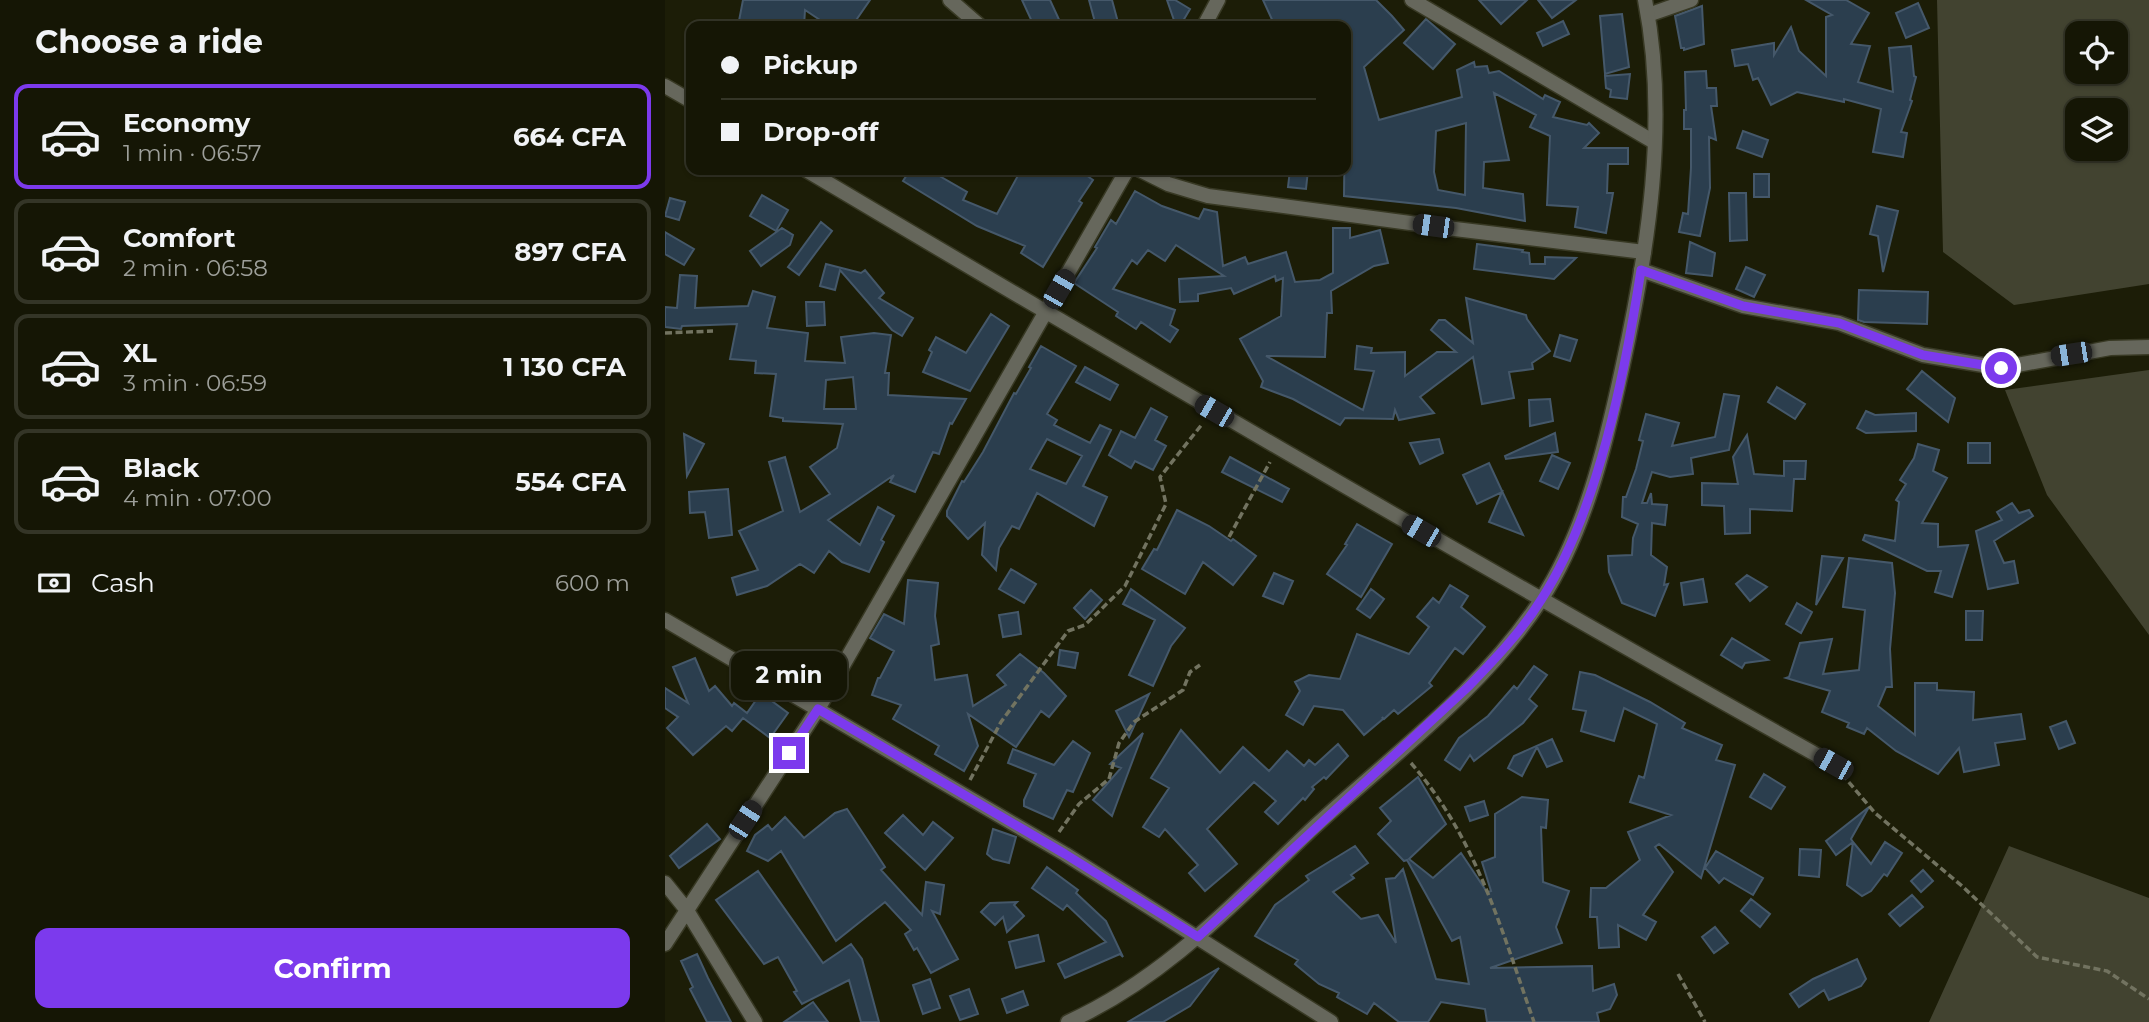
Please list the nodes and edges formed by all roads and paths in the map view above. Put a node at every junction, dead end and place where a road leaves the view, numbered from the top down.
1 (950, 0) edge
2 (1218, 0) edge
3 (1412, 0) edge
4 (1645, 0) edge
5 (1691, 0) edge
6 (1648, 15) junction
7 (974, 21) edge
8 (1207, 21) edge
9 (665, 86) edge
10 (686, 98) edge
11 (1654, 142) junction
12 (814, 175) edge
13 (1124, 175) edge
14 (1150, 175) edge
15 (1644, 251) junction
16 (1641, 270) junction
17 (1045, 312) junction
18 (713, 331) dead end
19 (665, 333) edge
20 (2149, 347) edge
21 (1214, 411) junction
22 (1277, 448) junction
23 (1229, 537) dead end
24 (1541, 601) junction
25 (665, 620) edge
26 (1200, 665) dead end
27 (818, 709) junction
28 (1400, 751) junction
29 (1833, 764) joint
30 (963, 794) junction
31 (1050, 845) junction
32 (665, 883) edge
33 (686, 909) junction
34 (1198, 937) junction
35 (665, 944) edge
36 (1678, 974) dead end
37 (2149, 999) edge
38 (755, 1022) edge
39 (1068, 1022) edge
40 (1331, 1022) edge
41 (1534, 1022) edge
42 (1705, 1022) edge

1 - 7 street
2 - 8 street
3 - 11 street
4 - 6 street
5 - 6 street
6 - 11 street
9 - 10 street
11 - 15 street
12 - 17 street
13 - 17 street
14 - 15 street
15 - 16 street
16 - 20 street
16 - 24 street
17 - 21 street
17 - 27 street
18 - 19 path
21 - 22 street
21 - 30 path
22 - 23 path
22 - 24 street
24 - 28 street
24 - 29 street
25 - 27 street
26 - 31 path
27 - 30 street
27 - 33 street
28 - 34 street
28 - 41 path
29 - 37 path
30 - 31 street
31 - 34 street
32 - 33 street
33 - 35 street
33 - 38 street
34 - 39 street
34 - 40 street
36 - 42 path

